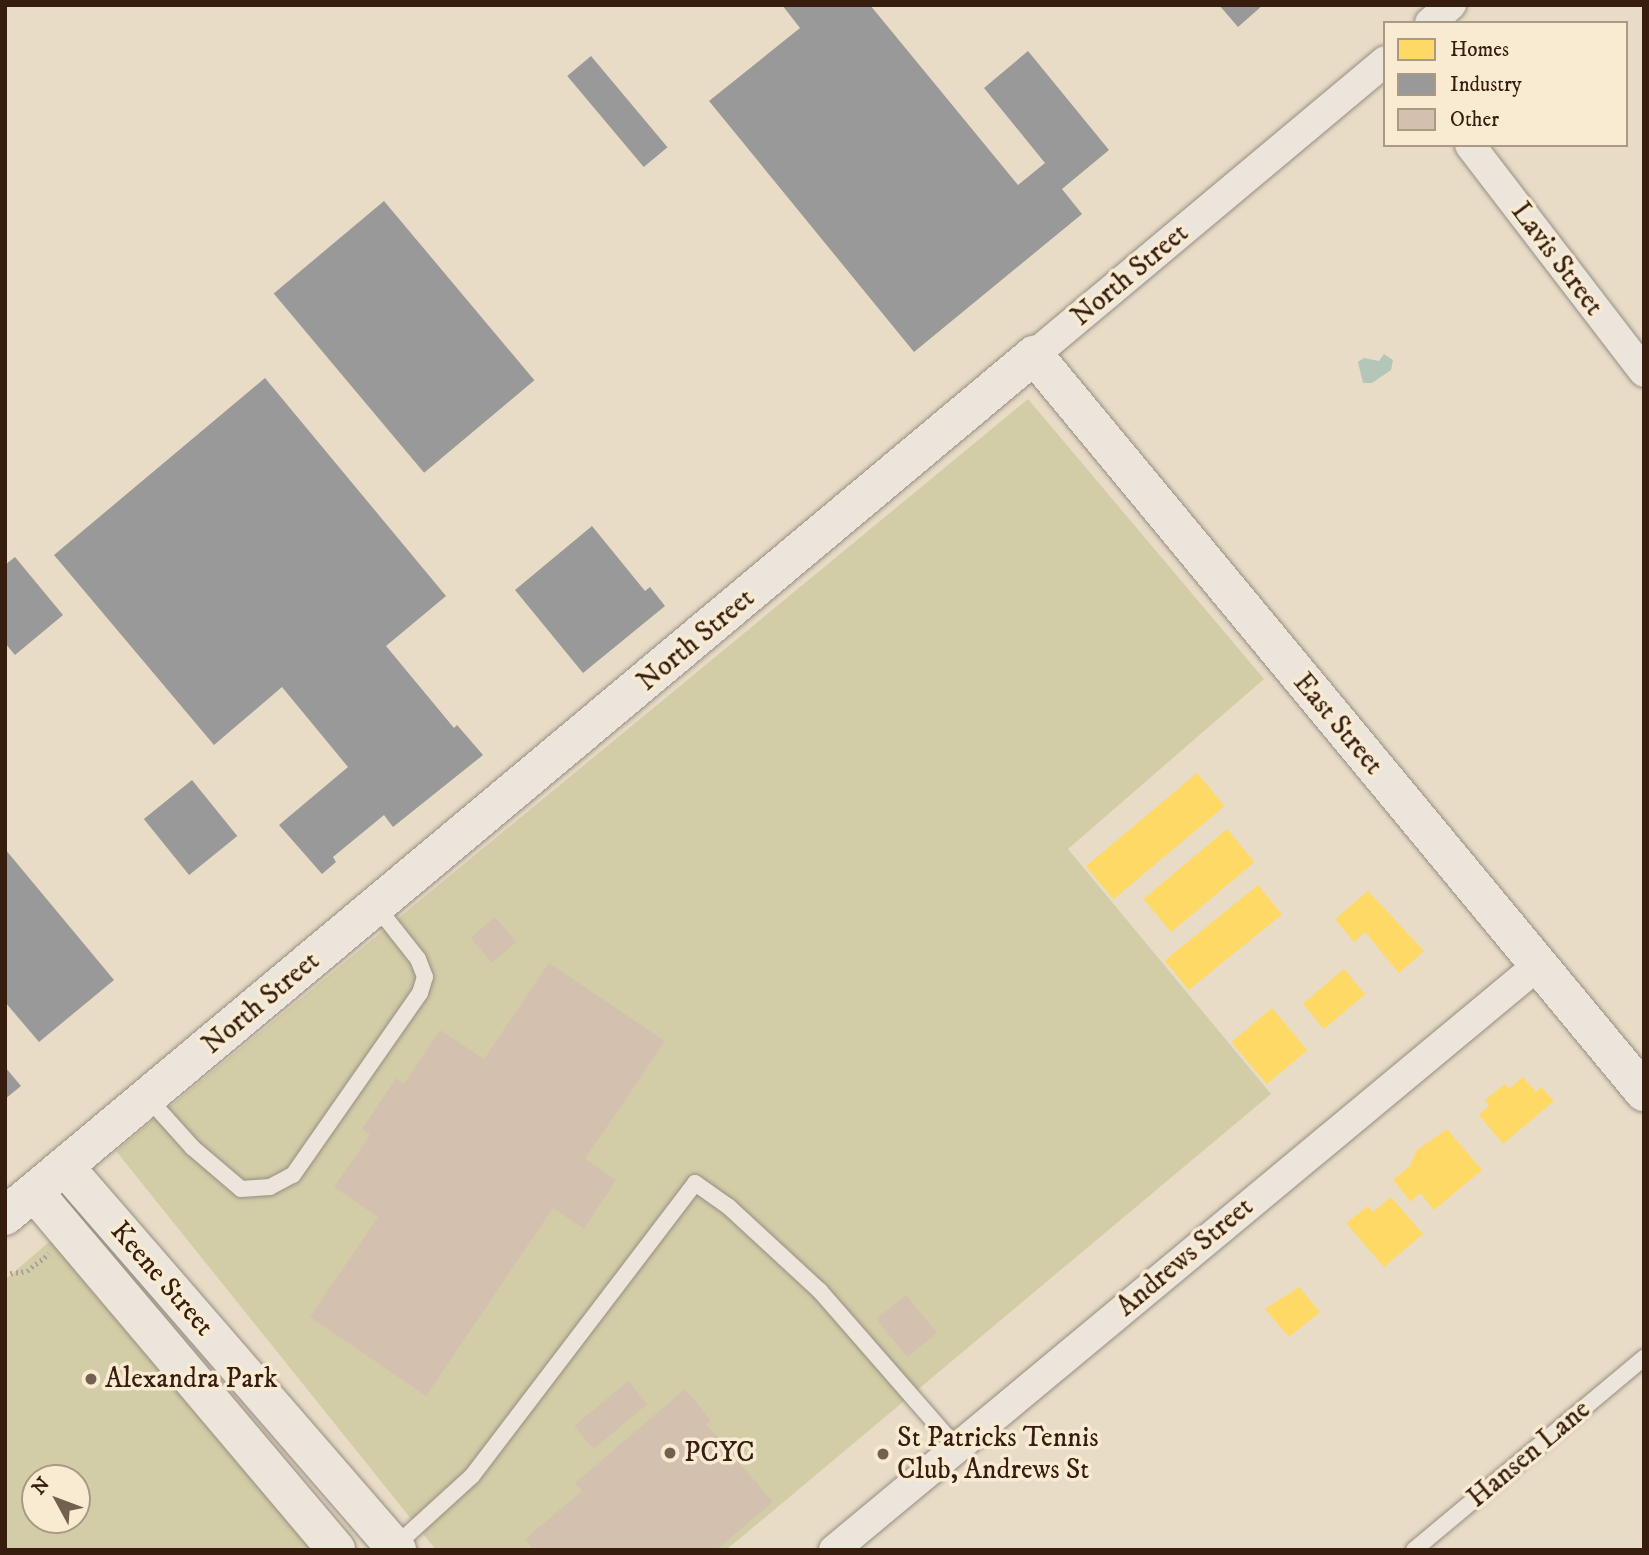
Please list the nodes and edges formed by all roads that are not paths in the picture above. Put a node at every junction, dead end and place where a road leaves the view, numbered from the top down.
1 (1451, 5) edge
2 (1432, 21) edge
3 (1383, 63) edge
4 (1472, 147) edge
5 (1034, 355) junction
6 (1644, 372) edge
7 (377, 907) junction
8 (1537, 966) junction
9 (1644, 1092) edge
10 (148, 1098) junction
11 (65, 1167) junction
12 (34, 1192) junction
13 (5, 1216) edge
14 (1644, 1358) edge
15 (956, 1447) junction
16 (396, 1548) edge
17 (336, 1550) edge
18 (834, 1550) edge
19 (1414, 1550) edge

1 - 2 street
3 - 5 street, North Street
4 - 6 street, Lavis Street
5 - 7 street, North Street
5 - 8 street, East Street
7 - 10 street, North Street
7 - 10 lane
8 - 9 street, East Street
8 - 15 street, Andrews Street
10 - 11 street, North Street
11 - 12 street, North Street
11 - 16 street, Keene Street
12 - 13 street, North Street
12 - 17 street, Keene Street
14 - 19 lane, Hansen Lane
15 - 16 lane
15 - 18 street, Andrews Street

